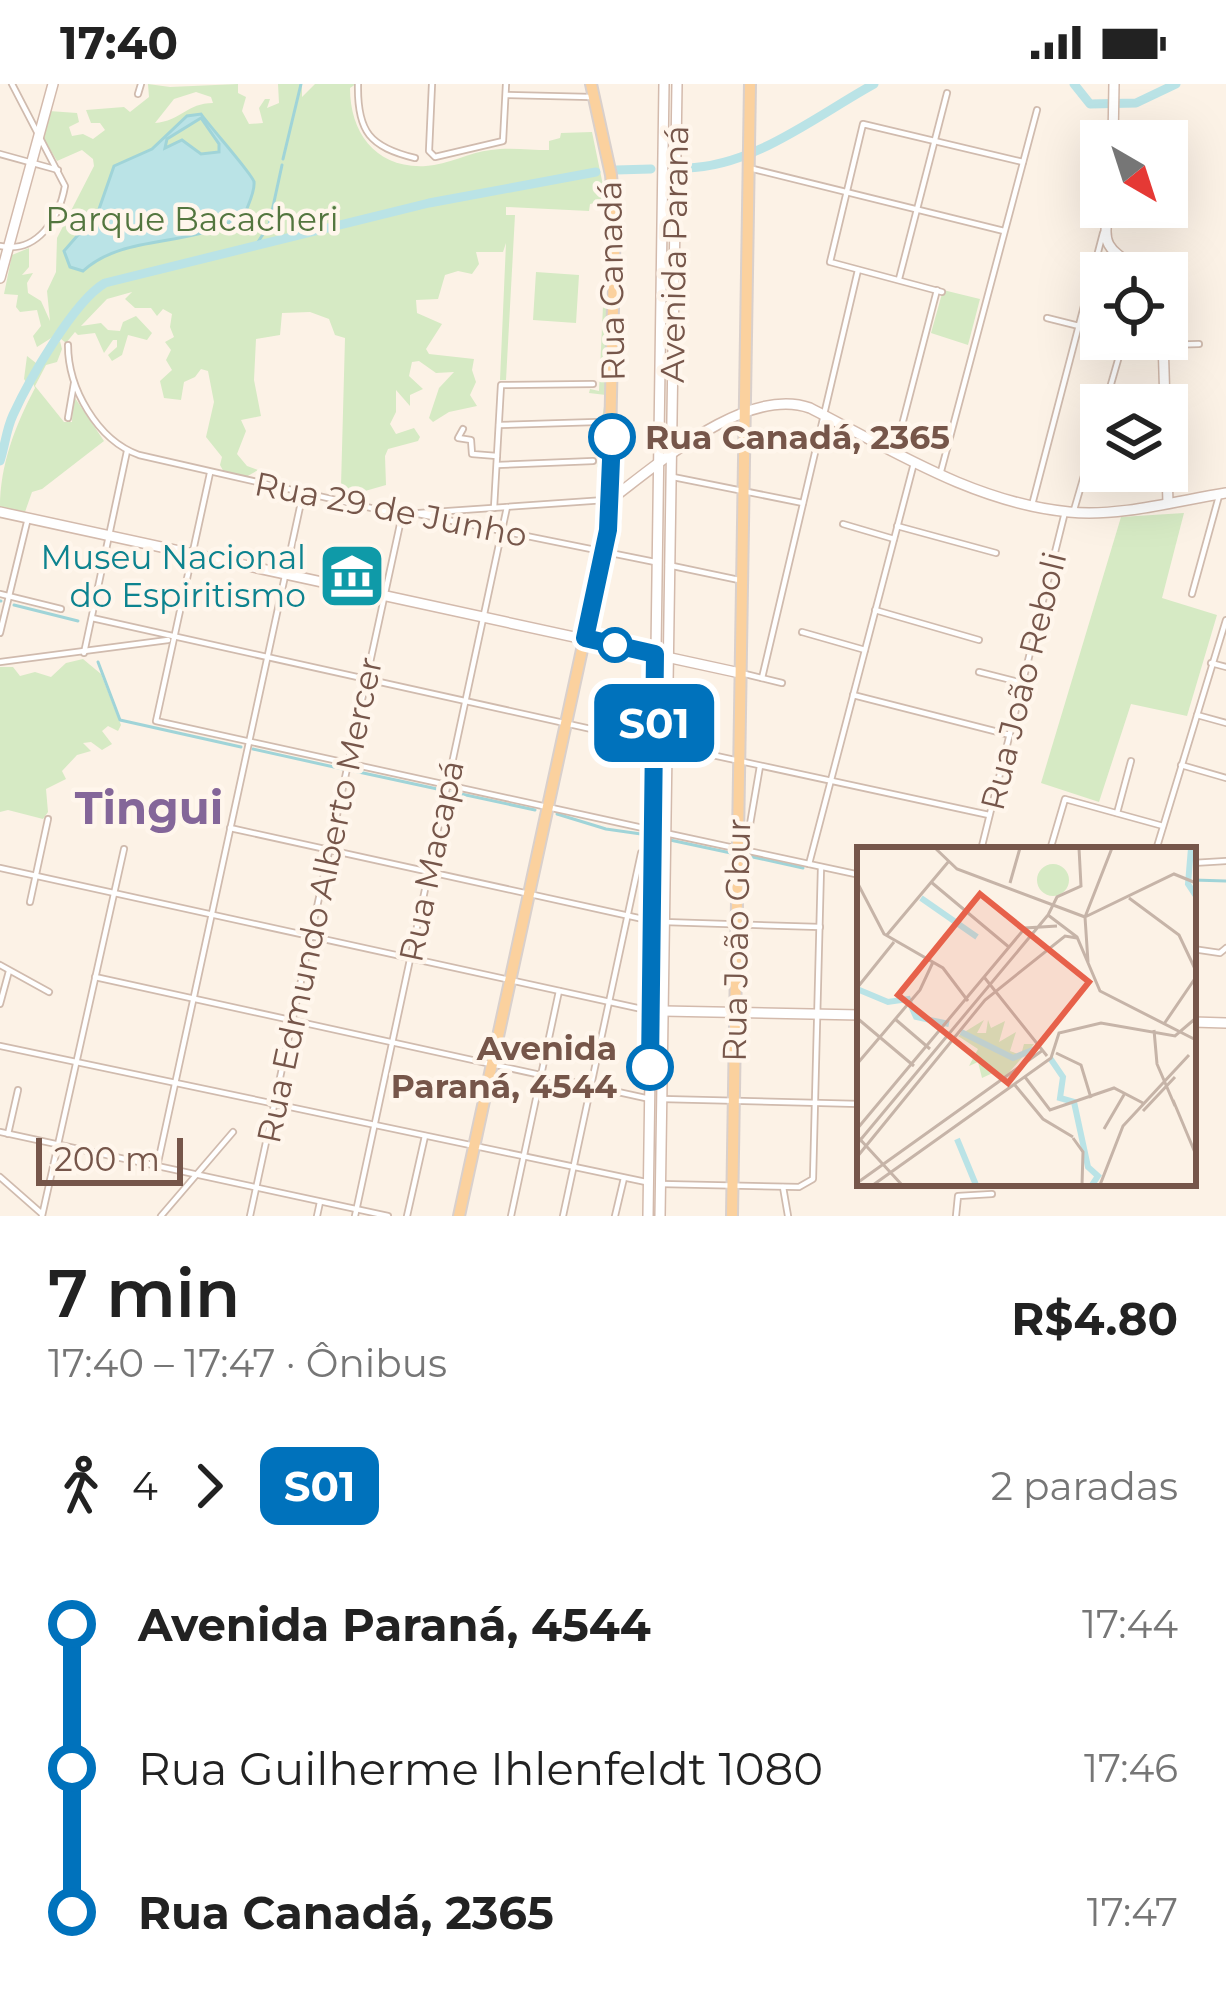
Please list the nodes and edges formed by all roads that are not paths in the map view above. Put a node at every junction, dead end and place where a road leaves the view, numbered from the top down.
1 (12, 84) edge
2 (52, 84) edge
3 (140, 84) edge
4 (358, 84) edge
5 (432, 84) edge
6 (506, 84) edge
7 (664, 84) edge
8 (677, 84) edge
9 (750, 84) edge
10 (1114, 84) edge
11 (591, 91) edge
12 (947, 93) dead end
13 (138, 94) dead end
14 (506, 95) junction
15 (1036, 110) dead end
16 (1113, 120) edge
17 (39, 133) junction
18 (935, 141) junction
19 (0, 154) edge
20 (415, 158) dead end
21 (1023, 162) junction
22 (32, 163) junction
23 (749, 164) junction
24 (59, 170) junction
25 (847, 192) junction
26 (917, 209) junction
27 (1104, 228) edge
28 (1004, 231) junction
29 (1103, 233) junction
30 (4, 247) edge
31 (1114, 252) edge
32 (858, 270) junction
33 (0, 278) edge
34 (899, 280) junction
35 (1047, 318) dead end
36 (1078, 326) junction
37 (1188, 343) edge
38 (1199, 344) dead end
39 (68, 345) dead end
40 (74, 383) junction
41 (593, 385) dead end
42 (745, 415) junction
43 (824, 415) junction
44 (68, 418) dead end
45 (596, 422) dead end
46 (499, 425) junction
47 (464, 429) dead end
48 (127, 451) junction
49 (895, 452) junction
50 (497, 455) junction
51 (593, 460) dead end
52 (664, 461) junction
53 (914, 462) junction
54 (496, 465) junction
55 (210, 473) junction
56 (670, 476) junction
57 (940, 476) junction
58 (1080, 479) edge
59 (743, 491) junction
60 (1168, 492) edge
61 (303, 493) junction
62 (1223, 494) edge
63 (1168, 502) junction
64 (803, 503) junction
65 (1032, 505) junction
66 (610, 506) junction
67 (507, 507) junction
68 (494, 508) junction
69 (0, 512) edge
70 (1069, 512) junction
71 (413, 513) junction
72 (402, 514) junction
73 (28, 518) junction
74 (843, 524) dead end
75 (897, 526) junction
76 (502, 531) junction
77 (109, 536) junction
78 (894, 539) junction
79 (609, 549) junction
80 (192, 554) junction
81 (996, 554) dead end
82 (662, 564) junction
83 (286, 574) junction
84 (742, 581) junction
85 (0, 594) edge
86 (1192, 594) dead end
87 (385, 595) junction
88 (9, 596) junction
89 (61, 609) dead end
90 (875, 610) junction
91 (484, 616) junction
92 (92, 618) junction
93 (1226, 620) edge
94 (802, 632) dead end
95 (0, 633) edge
96 (585, 638) junction
97 (174, 639) junction
98 (979, 640) dead end
99 (865, 650) junction
100 (85, 653) junction
101 (661, 656) junction
102 (267, 659) junction
103 (0, 662) edge
104 (1211, 663) junction
105 (1226, 668) edge
106 (979, 672) dead end
107 (740, 673) junction
108 (762, 678) junction
109 (366, 680) junction
110 (782, 683) dead end
111 (1023, 683) junction
112 (853, 695) junction
113 (465, 702) junction
114 (1196, 714) junction
115 (1226, 723) edge
116 (566, 724) junction
117 (1010, 735) junction
118 (249, 742) junction
119 (660, 744) junction
120 (739, 761) junction
121 (1131, 761) dead end
122 (348, 764) junction
123 (1181, 765) junction
124 (760, 766) junction
125 (1226, 778) edge
126 (831, 781) junction
127 (447, 785) junction
128 (548, 807) junction
129 (1117, 813) junction
130 (990, 815) junction
131 (48, 819) dead end
132 (1163, 826) junction
133 (230, 828) junction
134 (659, 831) junction
135 (748, 836) dead end
136 (982, 847) edge
137 (1051, 847) edge
138 (1157, 847) edge
139 (738, 848) junction
140 (124, 849) dead end
141 (329, 850) junction
142 (641, 853) dead end
143 (1226, 861) edge
144 (1196, 863) edge
145 (809, 864) junction
146 (821, 867) junction
147 (0, 868) edge
148 (10, 871) junction
149 (429, 872) junction
150 (857, 874) edge
151 (36, 876) junction
152 (0, 881) edge
153 (114, 893) junction
154 (529, 894) junction
155 (30, 902) dead end
156 (212, 915) junction
157 (628, 916) junction
158 (658, 921) junction
159 (736, 924) junction
160 (820, 927) junction
161 (311, 936) junction
162 (410, 958) junction
163 (0, 965) edge
164 (10, 971) junction
165 (95, 977) junction
166 (511, 980) junction
167 (559, 991) junction
168 (49, 992) dead end
169 (194, 998) junction
170 (610, 1002) junction
171 (0, 1004) edge
172 (657, 1011) junction
173 (735, 1012) junction
174 (818, 1014) junction
175 (857, 1015) edge
176 (292, 1020) junction
177 (1196, 1022) edge
178 (1226, 1023) edge
179 (392, 1042) junction
180 (0, 1046) edge
181 (76, 1062) junction
182 (492, 1064) junction
183 (541, 1075) junction
184 (175, 1083) junction
185 (592, 1086) junction
186 (18, 1090) dead end
187 (656, 1099) junction
188 (734, 1101) junction
189 (816, 1103) junction
190 (274, 1104) junction
191 (857, 1104) edge
192 (374, 1125) junction
193 (233, 1132) dead end
194 (4, 1133) edge
195 (425, 1136) junction
196 (58, 1145) junction
197 (475, 1146) junction
198 (524, 1156) junction
199 (157, 1167) junction
200 (574, 1167) junction
201 (196, 1175) junction
202 (0, 1178) edge
203 (624, 1178) junction
204 (655, 1183) junction
205 (732, 1186) junction
206 (783, 1187) junction
207 (256, 1188) junction
208 (992, 1194) dead end
209 (320, 1202) junction
210 (356, 1213) edge
211 (43, 1215) edge
212 (160, 1216) edge
213 (250, 1216) edge
214 (317, 1216) edge
215 (388, 1216) edge
216 (407, 1216) edge
217 (459, 1216) edge
218 (511, 1216) edge
219 (563, 1216) edge
220 (614, 1216) edge
221 (648, 1216) edge
222 (660, 1216) edge
223 (732, 1216) edge
224 (788, 1216) edge
225 (956, 1216) edge

1 - 17 street
2 - 17 street
3 - 13 street
4 - 20 street
5 - 14 street
6 - 14 street
7 - 52 street, Avenida Paraná
8 - 52 street, Avenida Paraná
9 - 23 main road, Rua João Gbur
10 - 16 street
11 - 14 street
11 - 66 main road, Rua Canadá
12 - 18 street
15 - 21 street
17 - 22 street
17 - 24 street
18 - 21 street
18 - 25 street
18 - 26 street
19 - 22 street
21 - 28 street
22 - 24 street
22 - 30 street
23 - 25 street
23 - 42 main road, Rua João Gbur
24 - 30 street
25 - 26 street
25 - 32 street
26 - 28 street
26 - 34 street
27 - 29 street
28 - 57 street
29 - 31 street
29 - 36 street
30 - 33 street
32 - 34 street
32 - 43 street
34 - 49 street
35 - 36 street
36 - 65 street
37 - 38 street
39 - 40 street
40 - 44 street
40 - 48 street
41 - 46 street
42 - 43 street
42 - 52 street
42 - 59 main road, Rua João Gbur
43 - 49 street
43 - 64 street
45 - 46 street
46 - 50 street
47 - 50 street
48 - 55 street, Rua 29 de Junho
48 - 77 street
49 - 53 street
50 - 54 street
51 - 54 street
52 - 56 street, Avenida Paraná
52 - 66 street
52 - 82 street, Avenida Paraná
53 - 57 street
53 - 75 street
54 - 68 street
55 - 61 street, Rua 29 de Junho
55 - 80 street
56 - 59 street
56 - 82 street, Avenida Paraná
57 - 65 street
58 - 70 street, Rua João Reboli
59 - 64 street
59 - 84 main road, Rua João Gbur
60 - 63 street
61 - 72 street, Rua 29 de Junho
61 - 83 street
62 - 63 street
62 - 86 street
63 - 70 street
64 - 108 street
65 - 70 street
66 - 67 street
66 - 79 main road, Rua Canadá
67 - 68 street
67 - 76 street, Rua Macapá
68 - 71 street
69 - 73 street
70 - 111 street, Rua João Reboli
71 - 72 street, Rua 29 de Junho
71 - 76 street, Rua 29 de Junho
72 - 87 street, Rua Edmundo Alberto Mercer
73 - 77 street
73 - 88 street
74 - 78 street
75 - 78 street
75 - 81 street
76 - 79 street, Rua 29 de Junho
76 - 91 street, Rua Macapá
77 - 80 street
77 - 92 street
78 - 90 street
79 - 82 street, Rua 29 de Junho
79 - 96 main road, Rua Canadá
80 - 83 street
80 - 97 street
82 - 84 street, Rua 29 de Junho
82 - 101 street, Avenida Paraná
83 - 87 street
83 - 102 street
84 - 107 main road, Rua João Gbur
85 - 88 street
87 - 91 street
87 - 109 street, Rua Edmundo Alberto Mercer
88 - 89 street
88 - 95 street
90 - 98 street
90 - 99 street
91 - 96 street
91 - 113 street, Rua Macapá
92 - 97 street
92 - 100 street
93 - 104 street
94 - 99 street
96 - 101 street
96 - 116 main road, Rua Canadá
97 - 100 street
97 - 102 street
97 - 118 street
99 - 112 street
100 - 103 street
101 - 107 street
101 - 119 street, Avenida Paraná
102 - 109 street
102 - 118 street
104 - 105 street
104 - 114 street
106 - 111 street
107 - 108 street
107 - 120 main road, Rua João Gbur
108 - 110 street
109 - 113 street
109 - 122 street, Rua Edmundo Alberto Mercer
111 - 117 street, Rua João Reboli
112 - 117 street
112 - 126 street
113 - 116 street
113 - 127 street, Rua Macapá
114 - 115 street
114 - 123 street
116 - 119 street
116 - 128 main road, Rua Canadá
117 - 130 street, Rua João Reboli
118 - 122 street
118 - 133 street
119 - 120 street
119 - 134 street, Avenida Paraná
120 - 124 street
120 - 139 main road, Rua João Gbur
121 - 129 street
122 - 127 street
122 - 141 street, Rua Edmundo Alberto Mercer
123 - 125 street
123 - 132 street
124 - 126 street
124 - 135 street
126 - 130 street
126 - 145 street
127 - 128 street
127 - 149 street, Rua Macapá
128 - 134 street
128 - 154 main road, Rua Canadá
129 - 132 street
129 - 137 street
130 - 136 street, Rua João Reboli
131 - 151 street
132 - 138 street
133 - 141 street
133 - 156 street
134 - 139 street
134 - 158 street, Avenida Paraná
139 - 145 street
139 - 159 main road, Rua João Gbur
140 - 153 street
141 - 149 street
141 - 161 street, Rua Edmundo Alberto Mercer
142 - 157 street
143 - 144 street
145 - 146 street
146 - 150 street
146 - 160 street
147 - 148 street
148 - 151 street
148 - 152 street
149 - 154 street
149 - 162 street, Rua Macapá
151 - 153 street
151 - 155 street
153 - 156 street
153 - 165 street
154 - 157 street
154 - 166 main road, Rua Canadá
156 - 161 street
156 - 169 street
157 - 158 street
157 - 170 street
158 - 159 street
158 - 172 street, Avenida Paraná
159 - 160 street
159 - 173 main road, Rua João Gbur
160 - 174 street
161 - 162 street
161 - 176 street, Rua Edmundo Alberto Mercer
162 - 166 street
162 - 179 street, Rua Macapá
163 - 164 street
164 - 168 street
164 - 171 street
165 - 169 street
165 - 181 street
166 - 167 street
166 - 182 main road, Rua Canadá
167 - 170 street
167 - 183 street
169 - 176 street
169 - 184 street
170 - 172 street
170 - 185 street
172 - 173 street
172 - 187 street, Avenida Paraná
173 - 174 street
173 - 188 main road, Rua João Gbur
174 - 175 street
174 - 189 street
176 - 179 street
176 - 190 street, Rua Edmundo Alberto Mercer
177 - 178 street
179 - 182 street
179 - 192 street, Rua Macapá
180 - 181 street
181 - 184 street
181 - 196 street
182 - 183 street
182 - 197 main road, Rua Canadá
183 - 185 street
183 - 198 street
184 - 190 street
184 - 199 street
185 - 187 street
185 - 200 street
186 - 194 street
187 - 188 street
187 - 204 street, Avenida Paraná
188 - 189 street
188 - 205 main road, Rua João Gbur
189 - 191 street
189 - 206 street
190 - 192 street
190 - 207 street, Rua Edmundo Alberto Mercer
192 - 195 street
192 - 210 street, Rua Macapá
193 - 201 street
194 - 196 street
195 - 197 street
195 - 216 street
196 - 199 street
196 - 211 street
197 - 198 street
197 - 217 main road, Rua Canadá
198 - 200 street
198 - 218 street
199 - 201 street
200 - 203 street
200 - 219 street
201 - 207 street
201 - 212 street
202 - 211 street
203 - 204 street
203 - 220 street
204 - 205 street
204 - 221 street, Avenida Paraná
204 - 222 street, Avenida Paraná
205 - 206 street
205 - 223 main road, Rua João Gbur
206 - 224 street
207 - 209 street
207 - 213 street, Rua Edmundo Alberto Mercer
208 - 225 street
209 - 210 street
209 - 214 street
210 - 215 street

